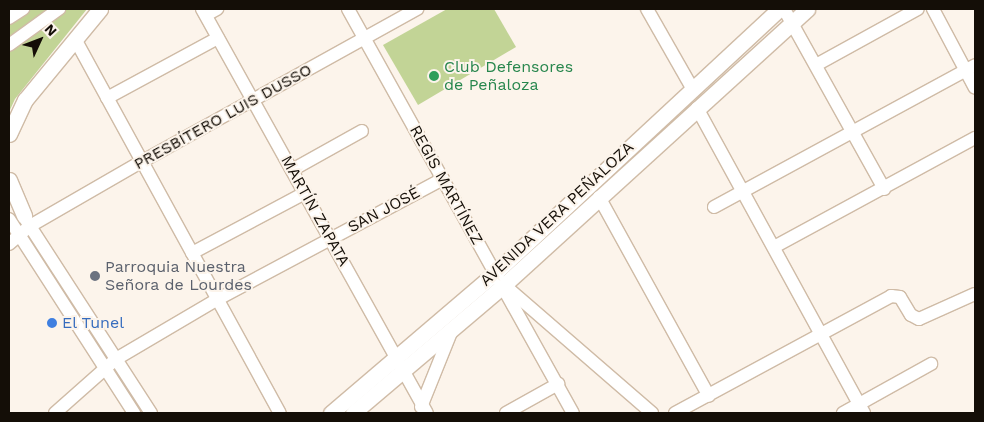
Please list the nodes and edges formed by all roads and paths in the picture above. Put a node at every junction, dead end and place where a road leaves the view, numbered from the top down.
1 (23, 9) edge
2 (60, 9) edge
3 (100, 9) edge
4 (348, 9) edge
5 (417, 9) edge
6 (647, 9) edge
7 (779, 9) edge
8 (807, 9) edge
9 (918, 9) edge
10 (933, 9) edge
11 (208, 11) edge
12 (788, 15) edge
13 (9, 18) edge
14 (218, 38) junction
15 (75, 39) junction
16 (364, 39) junction
17 (9, 45) edge
18 (816, 64) junction
19 (971, 68) edge
20 (692, 88) junction
21 (975, 88) edge
22 (107, 98) junction
23 (253, 100) junction
24 (697, 108) junction
25 (362, 131) dead end
26 (855, 133) junction
27 (9, 134) edge
28 (975, 138) edge
29 (141, 162) junction
30 (292, 170) junction
31 (443, 179) junction
32 (9, 180) edge
33 (884, 189) junction
34 (9, 192) edge
35 (744, 192) junction
36 (305, 193) junction
37 (599, 197) junction
38 (714, 207) dead end
39 (21, 220) edge
40 (19, 235) junction
41 (331, 239) junction
42 (9, 244) edge
43 (774, 247) junction
44 (192, 253) junction
45 (500, 279) junction
46 (975, 294) edge
47 (218, 300) junction
48 (452, 330) junction
49 (821, 332) junction
50 (116, 359) junction
51 (400, 364) junction
52 (931, 364) dead end
53 (105, 368) junction
54 (558, 384) junction
55 (709, 396) junction
56 (862, 409) edge
57 (423, 410) edge
58 (55, 413) edge
59 (134, 413) edge
60 (151, 413) edge
61 (280, 413) edge
62 (331, 413) edge
63 (353, 413) edge
64 (506, 413) edge
65 (573, 413) edge
66 (652, 413) edge
67 (675, 413) edge
68 (843, 413) edge

1 - 13 street
2 - 17 street
3 - 15 main road
4 - 16 street, REGIS MARTÍNEZ
5 - 16 street, PRESBÍTERO LUIS DUSSO
6 - 20 street
7 - 20 main road, AVENIDA VERA PEÑALOZA
8 - 12 main road, AVENIDA VERA PEÑALOZA
9 - 18 street
10 - 19 street
11 - 14 street, MARTÍN ZAPATA
12 - 18 street
12 - 24 main road, AVENIDA VERA PEÑALOZA
14 - 22 street
14 - 23 street, MARTÍN ZAPATA
15 - 22 street
15 - 27 main road
16 - 23 street, PRESBÍTERO LUIS DUSSO
16 - 31 street, REGIS MARTÍNEZ
18 - 26 street
19 - 21 street
19 - 26 street
20 - 45 main road, AVENIDA VERA PEÑALOZA
22 - 29 street
23 - 29 street, PRESBÍTERO LUIS DUSSO
23 - 30 street, MARTÍN ZAPATA
24 - 35 street
24 - 37 main road, AVENIDA VERA PEÑALOZA
25 - 30 street
26 - 33 street
26 - 35 street
28 - 33 street
29 - 39 street, PRESBÍTERO LUIS DUSSO
29 - 44 street
30 - 36 street, MARTÍN ZAPATA
31 - 41 street, SAN JOSÉ
31 - 45 street, REGIS MARTÍNEZ
32 - 39 main road
33 - 43 street
34 - 39 street
35 - 38 street
35 - 43 street
36 - 41 street, MARTÍN ZAPATA
36 - 44 street
37 - 45 main road, AVENIDA VERA PEÑALOZA
37 - 55 street
39 - 40 street
39 - 40 street, PRESBÍTERO LUIS DUSSO
39 - 50 street
40 - 42 street, PRESBÍTERO LUIS DUSSO
40 - 53 street
41 - 47 street, SAN JOSÉ
41 - 51 street, MARTÍN ZAPATA
43 - 49 street
44 - 47 street
45 - 48 main road, AVENIDA VERA PEÑALOZA
45 - 51 main road, AVENIDA VERA PEÑALOZA
45 - 54 street, REGIS MARTÍNEZ
45 - 66 street
46 - 49 street
47 - 50 street, SAN JOSÉ
47 - 61 street
48 - 51 main road, AVENIDA VERA PEÑALOZA
48 - 57 street
49 - 55 street
49 - 56 street
50 - 53 street, SAN JOSÉ
50 - 60 street
51 - 57 street, MARTÍN ZAPATA
51 - 62 main road, AVENIDA VERA PEÑALOZA
51 - 63 main road
52 - 56 street
53 - 58 street, SAN JOSÉ
53 - 59 street
54 - 64 street
54 - 65 street, REGIS MARTÍNEZ
55 - 67 street
56 - 68 street

